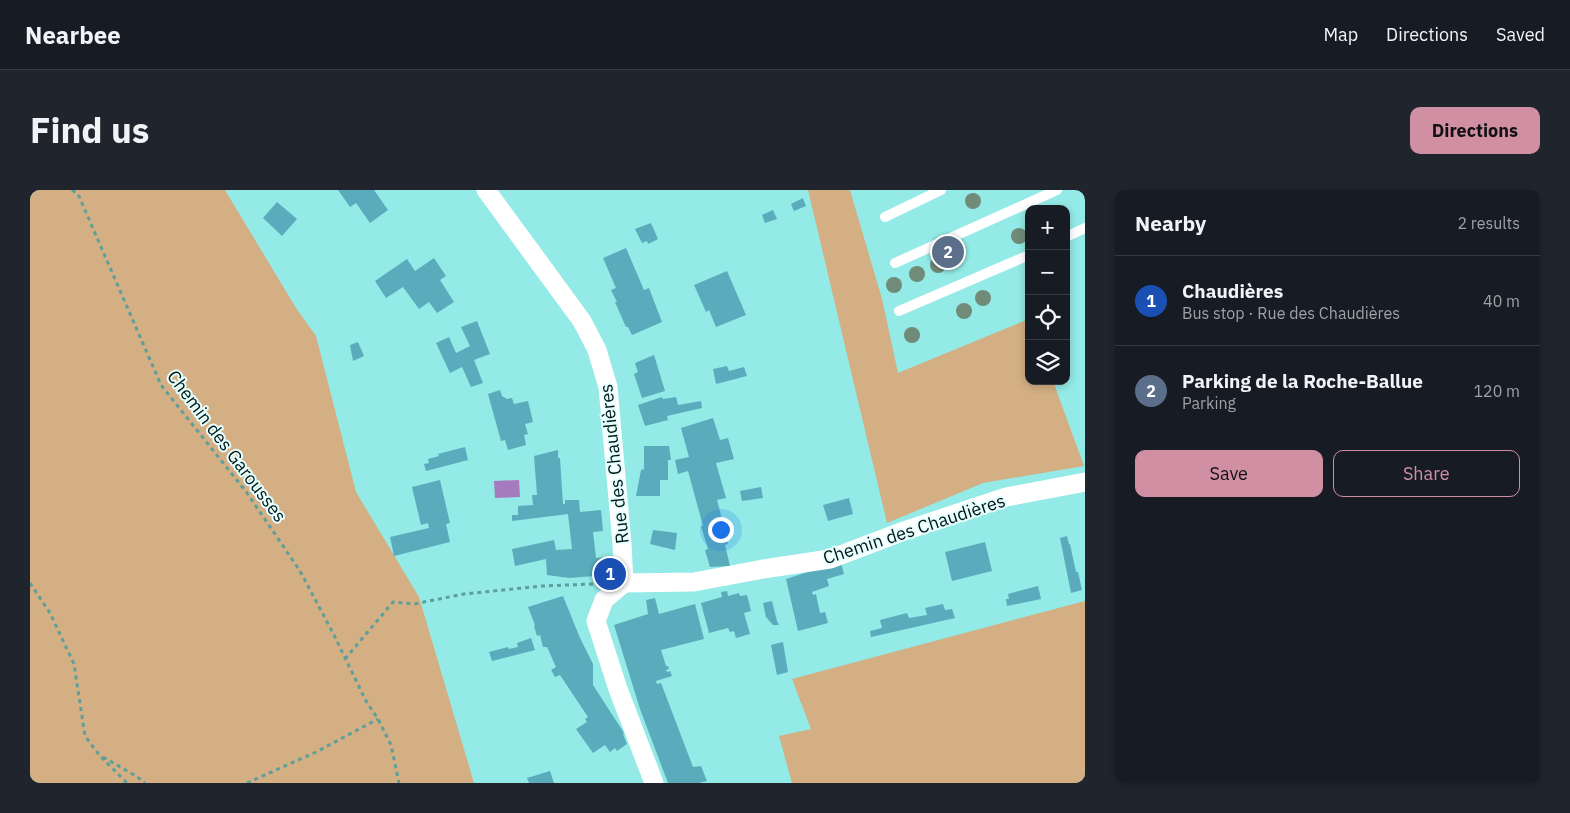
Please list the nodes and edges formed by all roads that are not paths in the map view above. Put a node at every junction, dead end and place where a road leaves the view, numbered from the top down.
1 (486, 190) edge
2 (942, 190) edge
3 (1058, 190) edge
4 (884, 217) dead end
5 (1085, 228) edge
6 (1070, 235) edge
7 (1025, 256) edge
8 (895, 263) dead end
9 (899, 311) dead end
10 (1085, 482) edge
11 (624, 582) junction
12 (654, 783) edge

1 - 11 street, Rue des Chaudières
2 - 4 lane
3 - 8 lane
5 - 6 lane
7 - 9 lane
10 - 11 street, Chemin des Chaudières
11 - 12 street

